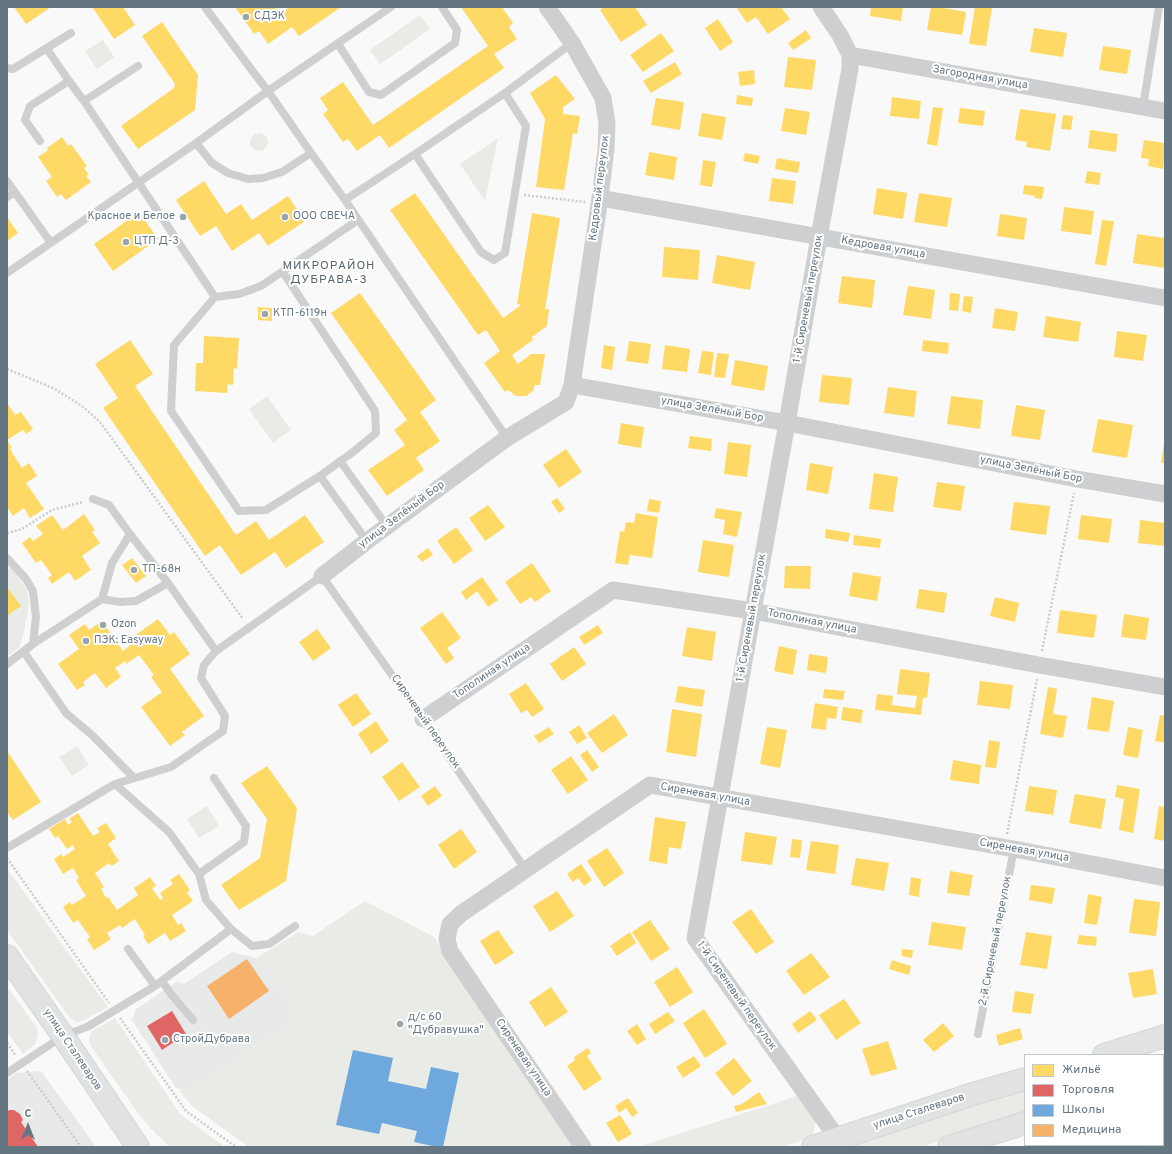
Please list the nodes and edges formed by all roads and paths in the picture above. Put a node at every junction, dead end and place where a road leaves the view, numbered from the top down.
1 (206, 7) edge
2 (391, 7) edge
3 (442, 7) edge
4 (546, 7) edge
5 (821, 7) edge
6 (1159, 7) edge
7 (70, 34) dead end
8 (572, 43) junction
9 (338, 44) junction
10 (47, 49) junction
11 (850, 55) junction
12 (138, 66) dead end
13 (7, 68) edge
14 (69, 81) junction
15 (268, 91) junction
16 (505, 93) junction
17 (84, 101) junction
18 (1144, 107) junction
19 (1165, 111) edge
20 (40, 141) dead end
21 (196, 143) junction
22 (310, 152) junction
23 (415, 154) junction
24 (7, 181) edge
25 (138, 183) junction
26 (14, 192) junction
27 (514, 194) junction
28 (7, 197) edge
29 (345, 200) junction
30 (600, 201) junction
31 (358, 220) junction
32 (819, 237) junction
33 (51, 243) junction
34 (283, 272) junction
35 (7, 273) edge
36 (215, 297) junction
37 (1165, 298) edge
38 (7, 369) edge
39 (572, 385) junction
40 (787, 423) junction
41 (507, 438) junction
42 (340, 461) junction
43 (320, 476) junction
44 (1165, 494) edge
45 (93, 500) joint
46 (387, 526) junction
47 (7, 533) edge
48 (130, 534) junction
49 (367, 541) junction
50 (7, 558) edge
51 (322, 576) junction
52 (168, 583) junction
53 (102, 599) junction
54 (753, 611) junction
55 (249, 628) junction
56 (33, 644) junction
57 (216, 651) junction
58 (24, 652) junction
59 (7, 664) edge
60 (1165, 687) edge
61 (423, 719) junction
62 (134, 778) junction
63 (214, 778) dead end
64 (115, 784) junction
65 (720, 797) junction
66 (7, 848) edge
67 (1014, 849) junction
68 (525, 869) junction
69 (199, 874) junction
70 (1165, 878) edge
71 (295, 926) dead end
72 (231, 930) junction
73 (128, 949) dead end
74 (7, 956) edge
75 (162, 981) junction
76 (155, 986) junction
77 (193, 1020) dead end
78 (978, 1034) dead end
79 (63, 1036) junction
80 (1165, 1036) edge
81 (7, 1043) edge
82 (1107, 1054) edge
83 (21, 1064) junction
84 (7, 1073) edge
85 (1024, 1079) edge
86 (1024, 1123) edge
87 (838, 1139) junction
88 (138, 1146) edge
89 (81, 1147) edge
90 (583, 1147) edge
91 (813, 1147) edge
92 (949, 1147) edge

1 - 15 lane
2 - 9 lane
3 - 9 lane
4 - 8 street, Кедровый переулок
5 - 11 street
6 - 18 lane
7 - 10 lane
8 - 16 lane
8 - 30 street, Кедровый переулок
9 - 15 lane
10 - 13 lane
10 - 14 lane
11 - 18 street, Загородная улица
11 - 32 street, 1-й Сиреневый переулок
12 - 17 lane
14 - 17 lane
14 - 20 lane
15 - 21 lane
15 - 22 lane
16 - 23 lane
16 - 27 lane
17 - 25 lane
18 - 19 street, Загородная улица
21 - 22 lane
21 - 25 lane
22 - 29 lane
23 - 27 lane
23 - 29 lane
24 - 26 lane
25 - 33 lane
25 - 36 lane
26 - 28 lane
26 - 33 lane
27 - 30 path
29 - 31 lane
30 - 32 street, Кедровая улица
30 - 39 street, Кедровый переулок
31 - 34 lane
31 - 41 lane
32 - 37 street, Кедровая улица
32 - 40 street, 1-й Сиреневый переулок
33 - 35 lane
34 - 36 lane
34 - 42 lane
36 - 43 lane
38 - 55 path
39 - 40 street, улица Зелёный Бор
39 - 41 street, улица Зелёный Бор
40 - 44 street, улица Зелёный Бор
40 - 54 street, 1-й Сиреневый переулок
41 - 46 street, улица Зелёный Бор
42 - 43 lane
42 - 46 lane
43 - 49 lane
45 - 47 path
45 - 48 lane
46 - 49 street, улица Зелёный Бор
48 - 52 lane
48 - 53 lane
49 - 51 street, улица Зелёный Бор
50 - 56 lane
51 - 55 lane
51 - 61 lane, Сиреневый переулок
52 - 53 lane
52 - 57 lane
53 - 56 lane
54 - 60 street, Тополиная улица
54 - 61 street, Тополиная улица
54 - 65 street, 1-й Сиреневый переулок
55 - 57 lane
56 - 58 lane
57 - 62 lane
58 - 59 lane
58 - 62 lane
61 - 68 lane, Сиреневый переулок
62 - 64 lane
63 - 69 lane
64 - 66 lane
64 - 69 lane
65 - 67 street, Сиреневая улица
65 - 68 street, Сиреневая улица
65 - 87 street, 1-й Сиреневый переулок
67 - 70 street, Сиреневая улица
67 - 78 lane, 2-й Сиреневый переулок
68 - 90 street, Сиреневая улица
69 - 72 lane
71 - 72 lane
72 - 75 lane
73 - 76 lane
74 - 79 main road, улица Сталеваров
75 - 76 lane
75 - 77 lane
76 - 79 lane
79 - 83 lane
79 - 88 main road, улица Сталеваров
80 - 82 main road
81 - 83 path
83 - 84 lane
83 - 89 path
85 - 87 main road, улица Сталеваров
86 - 92 main road
87 - 91 main road, улица Сталеваров

